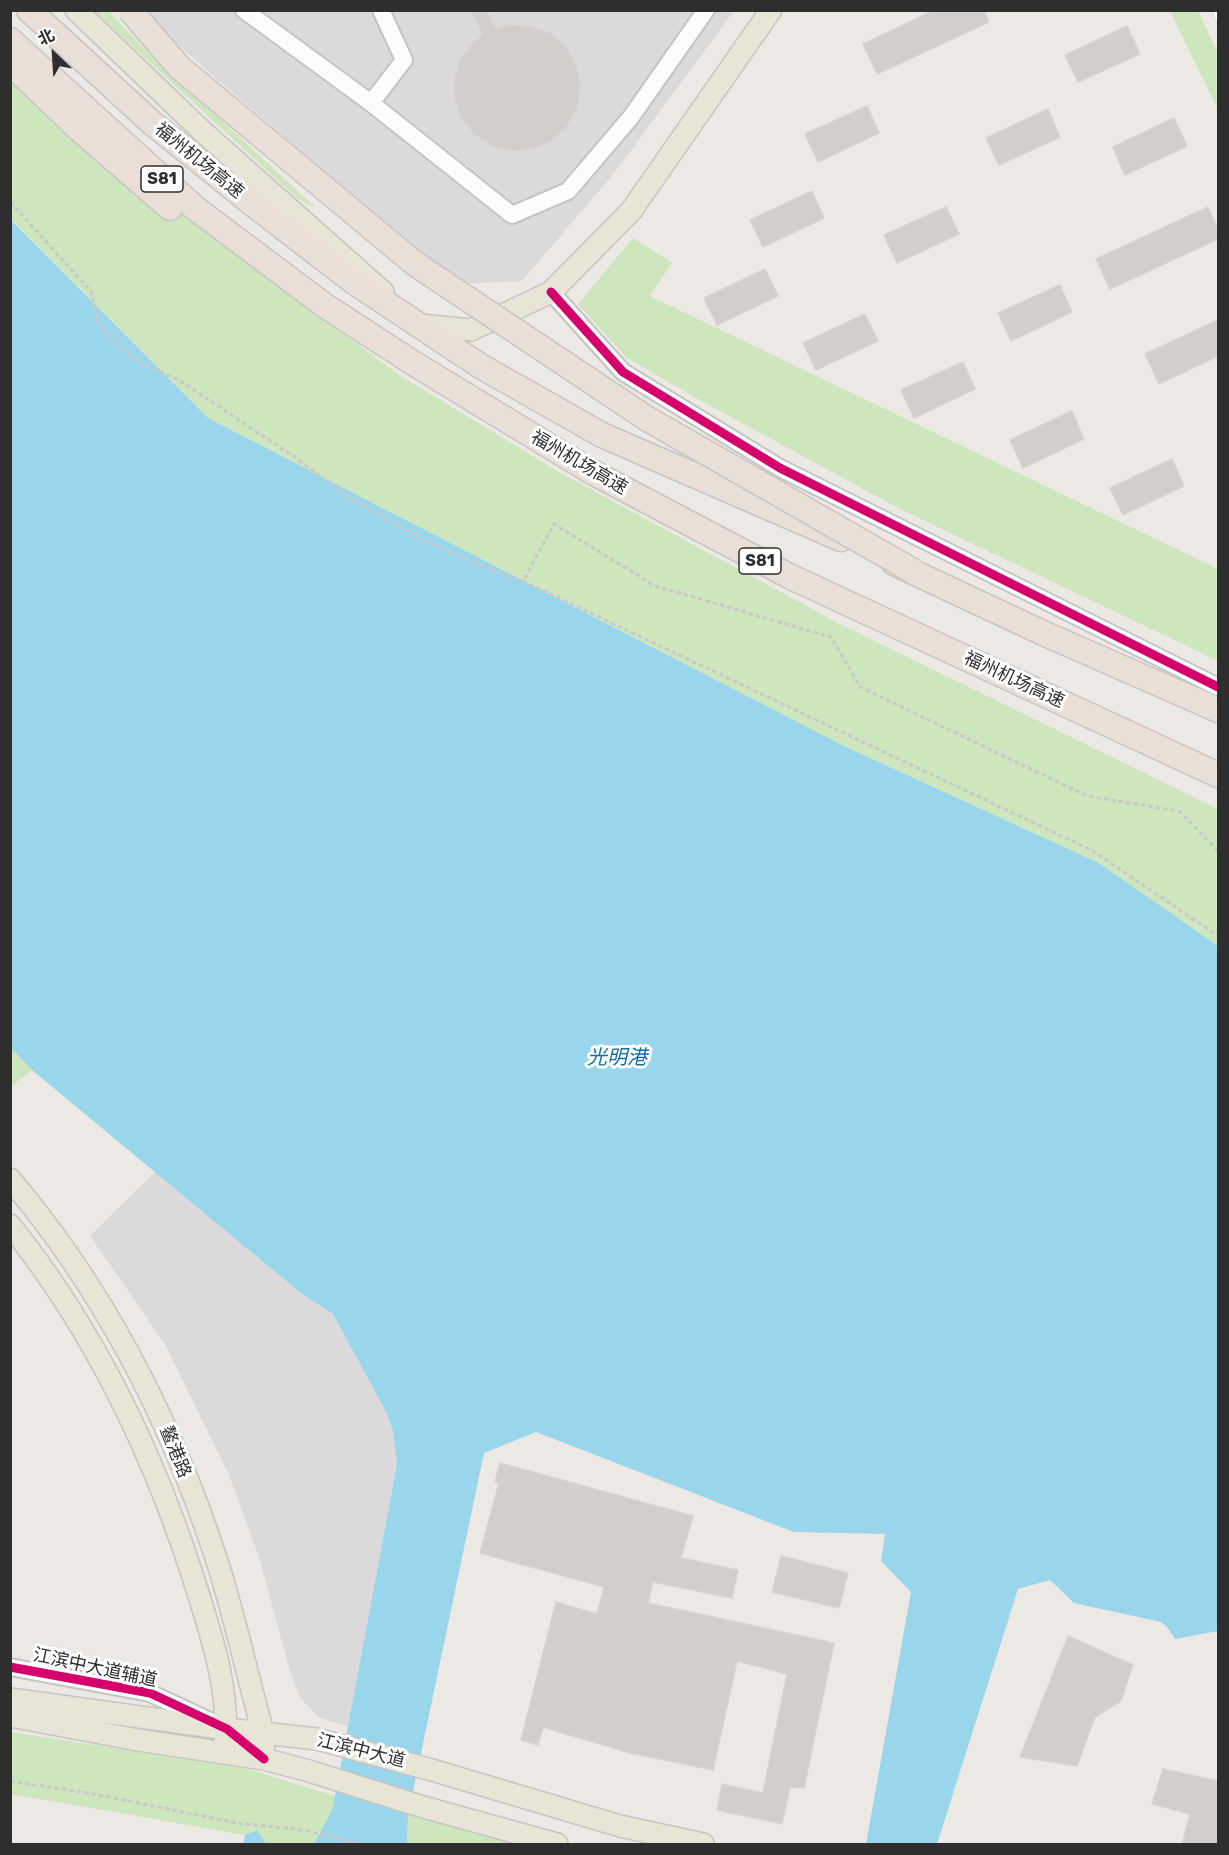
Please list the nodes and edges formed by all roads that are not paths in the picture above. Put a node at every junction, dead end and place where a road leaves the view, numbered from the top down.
1 (29, 10) edge
2 (76, 10) edge
3 (130, 10) edge
4 (244, 10) edge
5 (381, 10) edge
6 (706, 10) edge
7 (771, 10) edge
8 (10, 40) edge
9 (10, 63) edge
10 (372, 103) junction
11 (551, 292) junction
12 (324, 305) junction
13 (913, 571) junction
14 (1218, 687) edge
15 (1218, 710) edge
16 (1218, 775) edge
17 (10, 1179) edge
18 (10, 1225) edge
19 (10, 1667) edge
20 (10, 1699) edge
21 (10, 1716) edge
22 (227, 1729) junction
23 (263, 1732) junction
24 (224, 1752) junction
25 (264, 1759) junction
26 (557, 1845) edge
27 (703, 1845) edge

1 - 13 highway, 福州机场高速 / S81, bridge
2 - 11 main road
3 - 13 highway, bridge
4 - 10 street
5 - 10 street
6 - 10 street
7 - 11 main road
8 - 12 highway, 福州机场高速 / S81
9 - 12 highway
11 - 14 street
12 - 16 highway, 福州机场高速 / S81
13 - 15 highway, 福州机场高速 / S81
17 - 23 main road, 鳌港路
18 - 22 main road, 鳌港路
19 - 22 street, 江滨中大道辅道
20 - 22 main road, 江滨中大道
21 - 24 main road, 江滨中大道
22 - 23 main road, 江滨中大道
22 - 24 main road, 鳌港路
22 - 25 street, 江滨中大道辅道
23 - 25 main road, 鳌港路
23 - 27 main road, 江滨中大道
24 - 25 main road, 江滨中大道
25 - 26 main road, 江滨中大道

